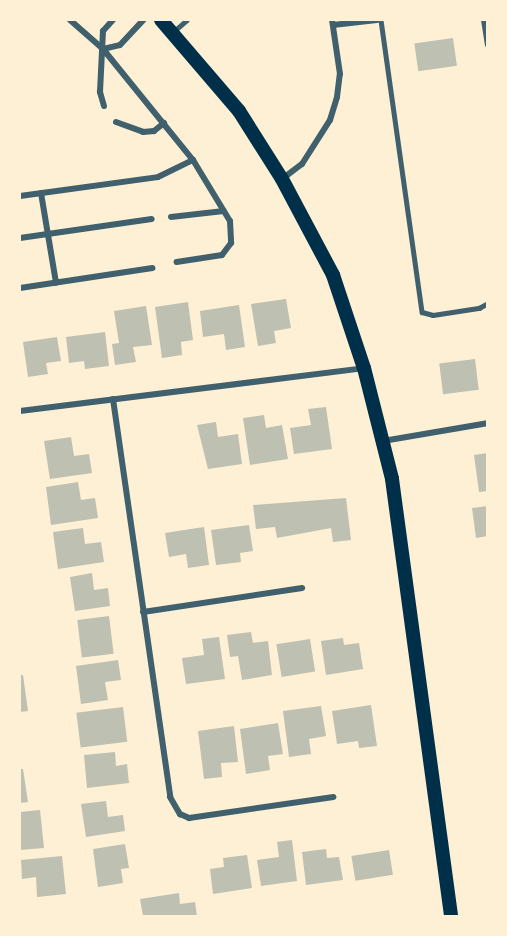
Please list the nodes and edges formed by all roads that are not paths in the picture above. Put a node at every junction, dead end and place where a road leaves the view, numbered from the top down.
1 (70, 20) edge
2 (113, 20) edge
3 (143, 20) edge
4 (161, 20) edge
5 (187, 20) edge
6 (376, 20) edge
7 (381, 20) edge
8 (484, 20) edge
9 (333, 22) edge
10 (172, 33) junction
11 (488, 45) edge
12 (103, 49) junction
13 (104, 106) dead end
14 (116, 122) dead end
15 (164, 123) junction
16 (193, 160) junction
17 (282, 179) junction
18 (41, 193) junction
19 (20, 196) edge
20 (224, 211) junction
21 (171, 217) dead end
22 (152, 219) dead end
23 (48, 234) junction
24 (20, 238) edge
25 (177, 262) dead end
26 (153, 268) dead end
27 (56, 283) junction
28 (20, 288) edge
29 (488, 303) edge
30 (364, 368) junction
31 (113, 399) junction
32 (20, 411) edge
33 (488, 423) edge
34 (383, 441) junction
35 (302, 588) dead end
36 (142, 612) junction
37 (333, 797) dead end
38 (451, 916) edge

1 - 12 street
2 - 12 street
3 - 12 street
4 - 10 main road
5 - 10 lane
6 - 9 street
7 - 29 lane
8 - 11 street
9 - 17 street
10 - 17 main road
12 - 13 street
12 - 15 street
14 - 15 street
15 - 16 street
16 - 18 street
16 - 20 street
17 - 30 main road
18 - 19 street
18 - 23 street
20 - 21 street
20 - 25 street
22 - 23 street
23 - 24 street
23 - 27 street
26 - 27 street
27 - 28 street
30 - 31 street
30 - 34 main road
31 - 32 street
31 - 36 street
33 - 34 street
34 - 38 main road
35 - 36 street
36 - 37 street

